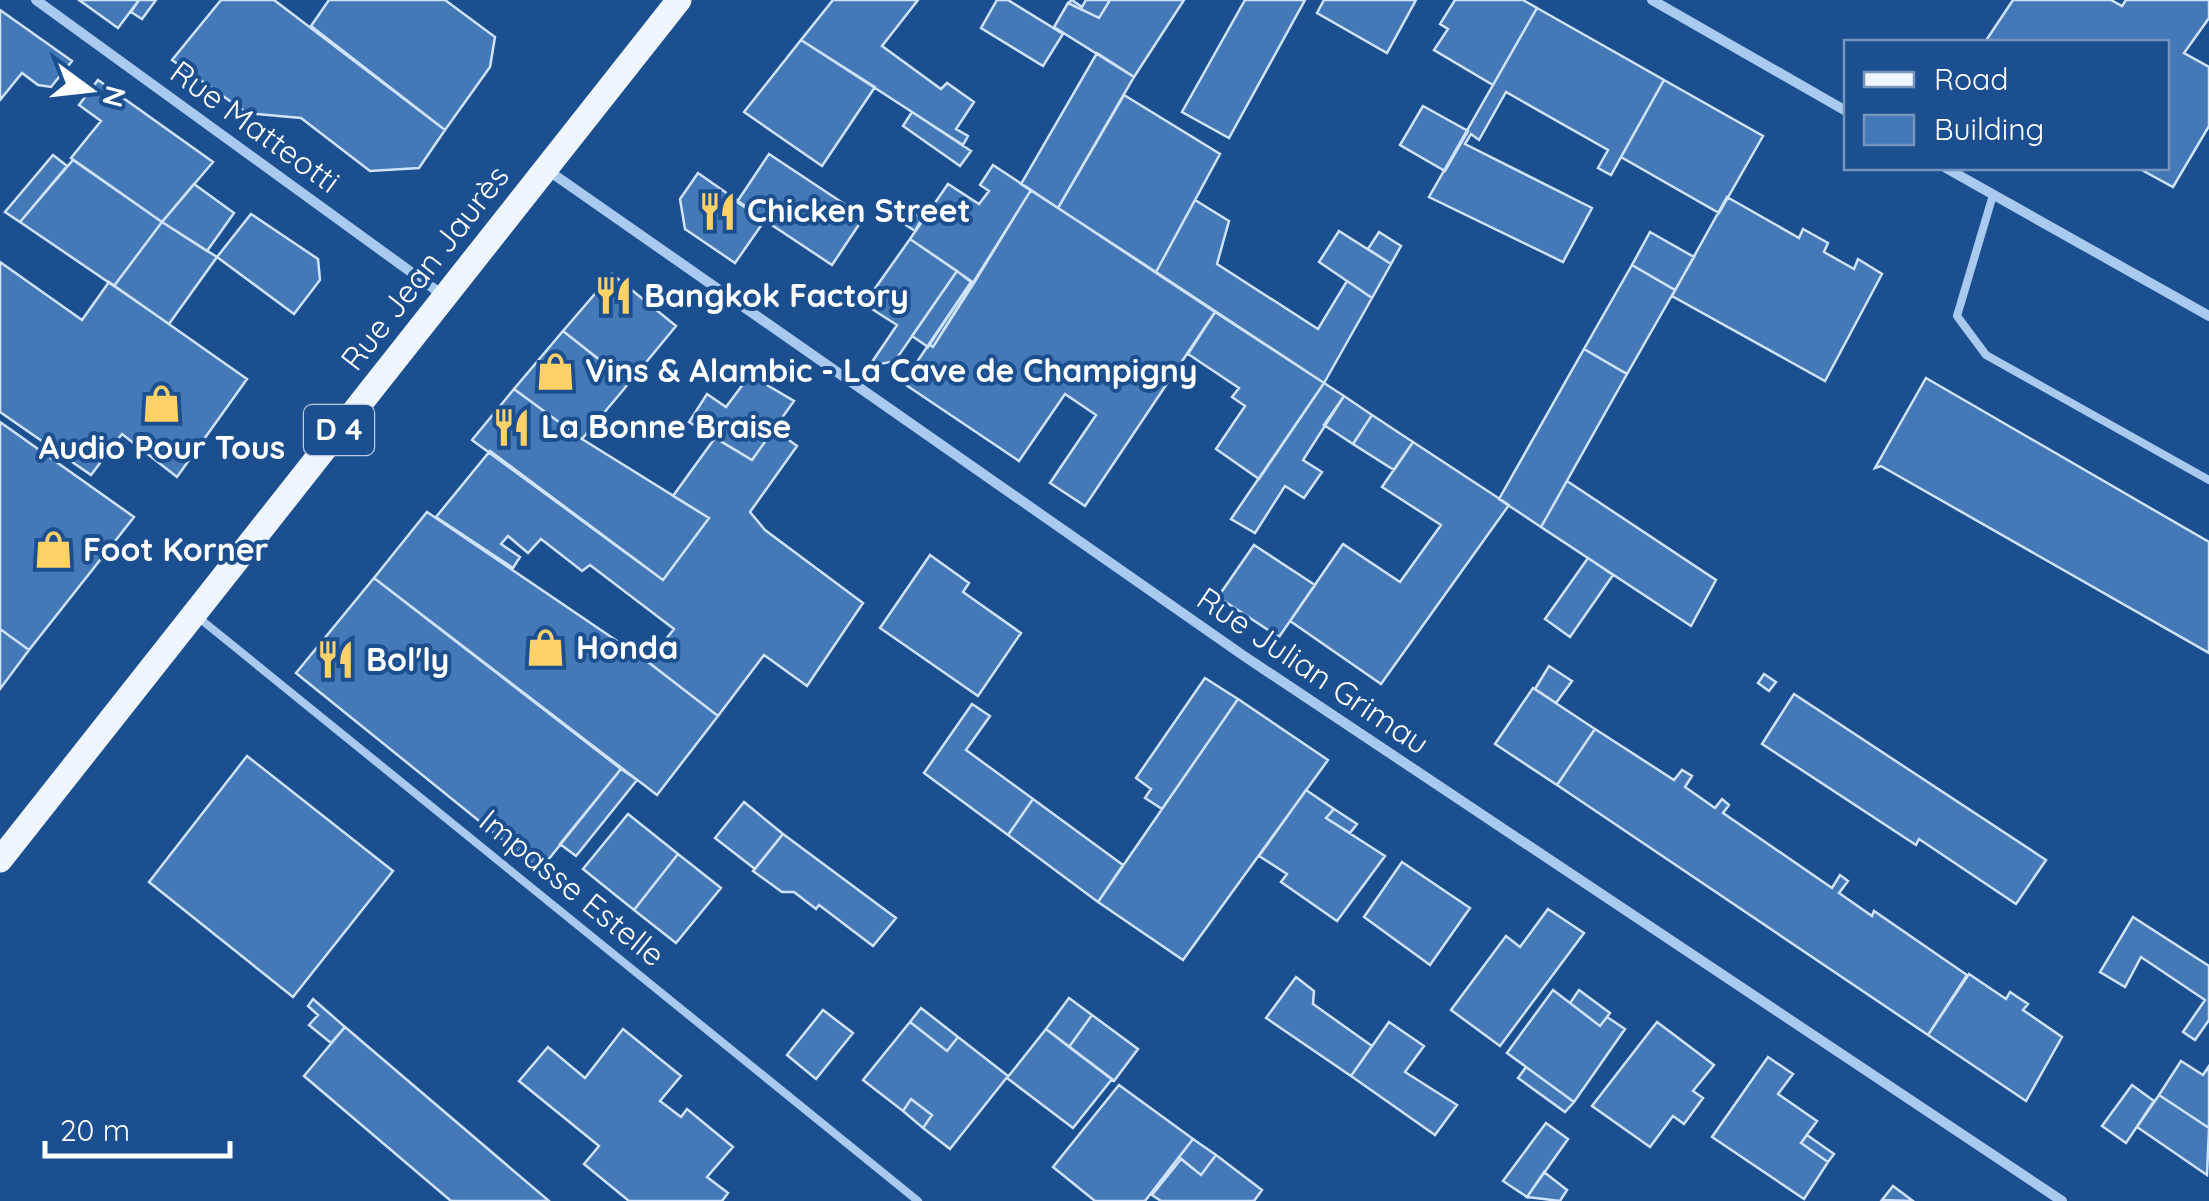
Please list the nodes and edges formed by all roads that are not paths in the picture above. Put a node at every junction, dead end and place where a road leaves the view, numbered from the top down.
1 (36, 0) edge
2 (678, 0) edge
3 (1652, 0) edge
4 (1844, 110) edge
5 (545, 168) junction
6 (1950, 170) edge
7 (1993, 194) junction
8 (444, 296) junction
9 (2209, 316) edge
10 (2209, 480) edge
11 (194, 614) junction
12 (0, 860) edge
13 (918, 1201) edge
14 (2062, 1201) edge

1 - 8 street, Rue Matteotti
2 - 5 main road, Rue Jean Jaurès / D 4
3 - 4 street
5 - 8 main road, Rue Jean Jaurès / D 4
5 - 14 street, Rue Julian Grimau
6 - 7 street
7 - 9 street
7 - 10 lane
8 - 11 main road, Rue Jean Jaurès / D 4
11 - 12 main road, Rue Jean Jaurès / D 4
11 - 13 lane, Impasse Estelle

